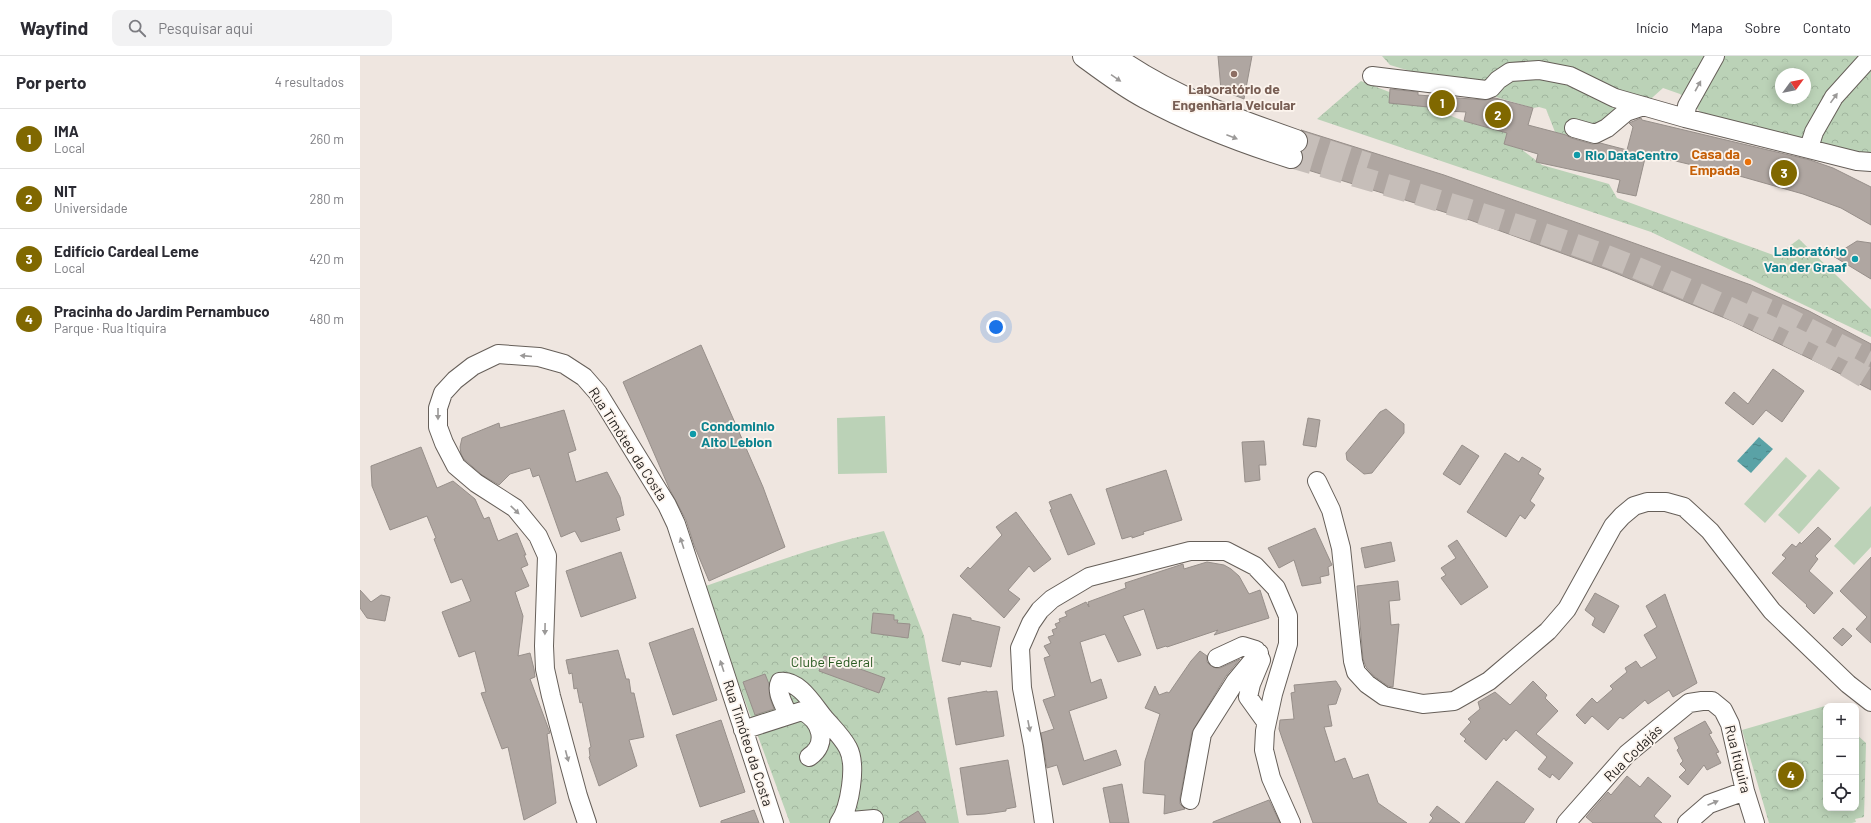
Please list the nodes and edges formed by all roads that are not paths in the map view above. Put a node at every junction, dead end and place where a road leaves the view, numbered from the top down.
1 (1084, 56) edge
2 (1113, 56) edge
3 (1715, 56) edge
4 (1869, 56) edge
5 (1372, 76) dead end
6 (1644, 106) junction
7 (1685, 118) junction
8 (1574, 128) dead end
9 (1809, 148) junction
10 (1871, 162) edge
11 (1317, 481) dead end
12 (1217, 658) dead end
13 (1242, 688) junction
14 (1712, 701) joint
15 (1871, 702) edge
16 (788, 716) junction
17 (821, 721) junction
18 (1266, 722) junction
19 (743, 730) junction
20 (809, 757) dead end
21 (1745, 791) junction
22 (1190, 800) dead end
23 (874, 819) dead end
24 (841, 821) edge
25 (587, 823) edge
26 (774, 823) edge
27 (1044, 823) edge
28 (1291, 823) edge
29 (1566, 823) edge
30 (1687, 823) edge
31 (1755, 823) edge

1 -> 2 highway
7 -> 3 street
9 -> 4 street
5 - 6 street
6 - 7 street
6 - 8 street
7 - 9 street
9 - 10 street
11 - 15 street
12 - 13 street
13 - 18 street
13 - 22 street
14 - 21 street, Rua Itiquira
14 - 29 street, Rua Codajás
16 - 17 street
16 - 17 street
16 - 19 street
17 - 20 street
17 - 24 street
18 -> 27 street
18 - 28 street
19 -> 25 street, Rua Timóteo da Costa
19 - 26 street, Rua Timóteo da Costa
30 -> 21 street
21 - 31 street, Rua Itiquira
23 - 24 street

